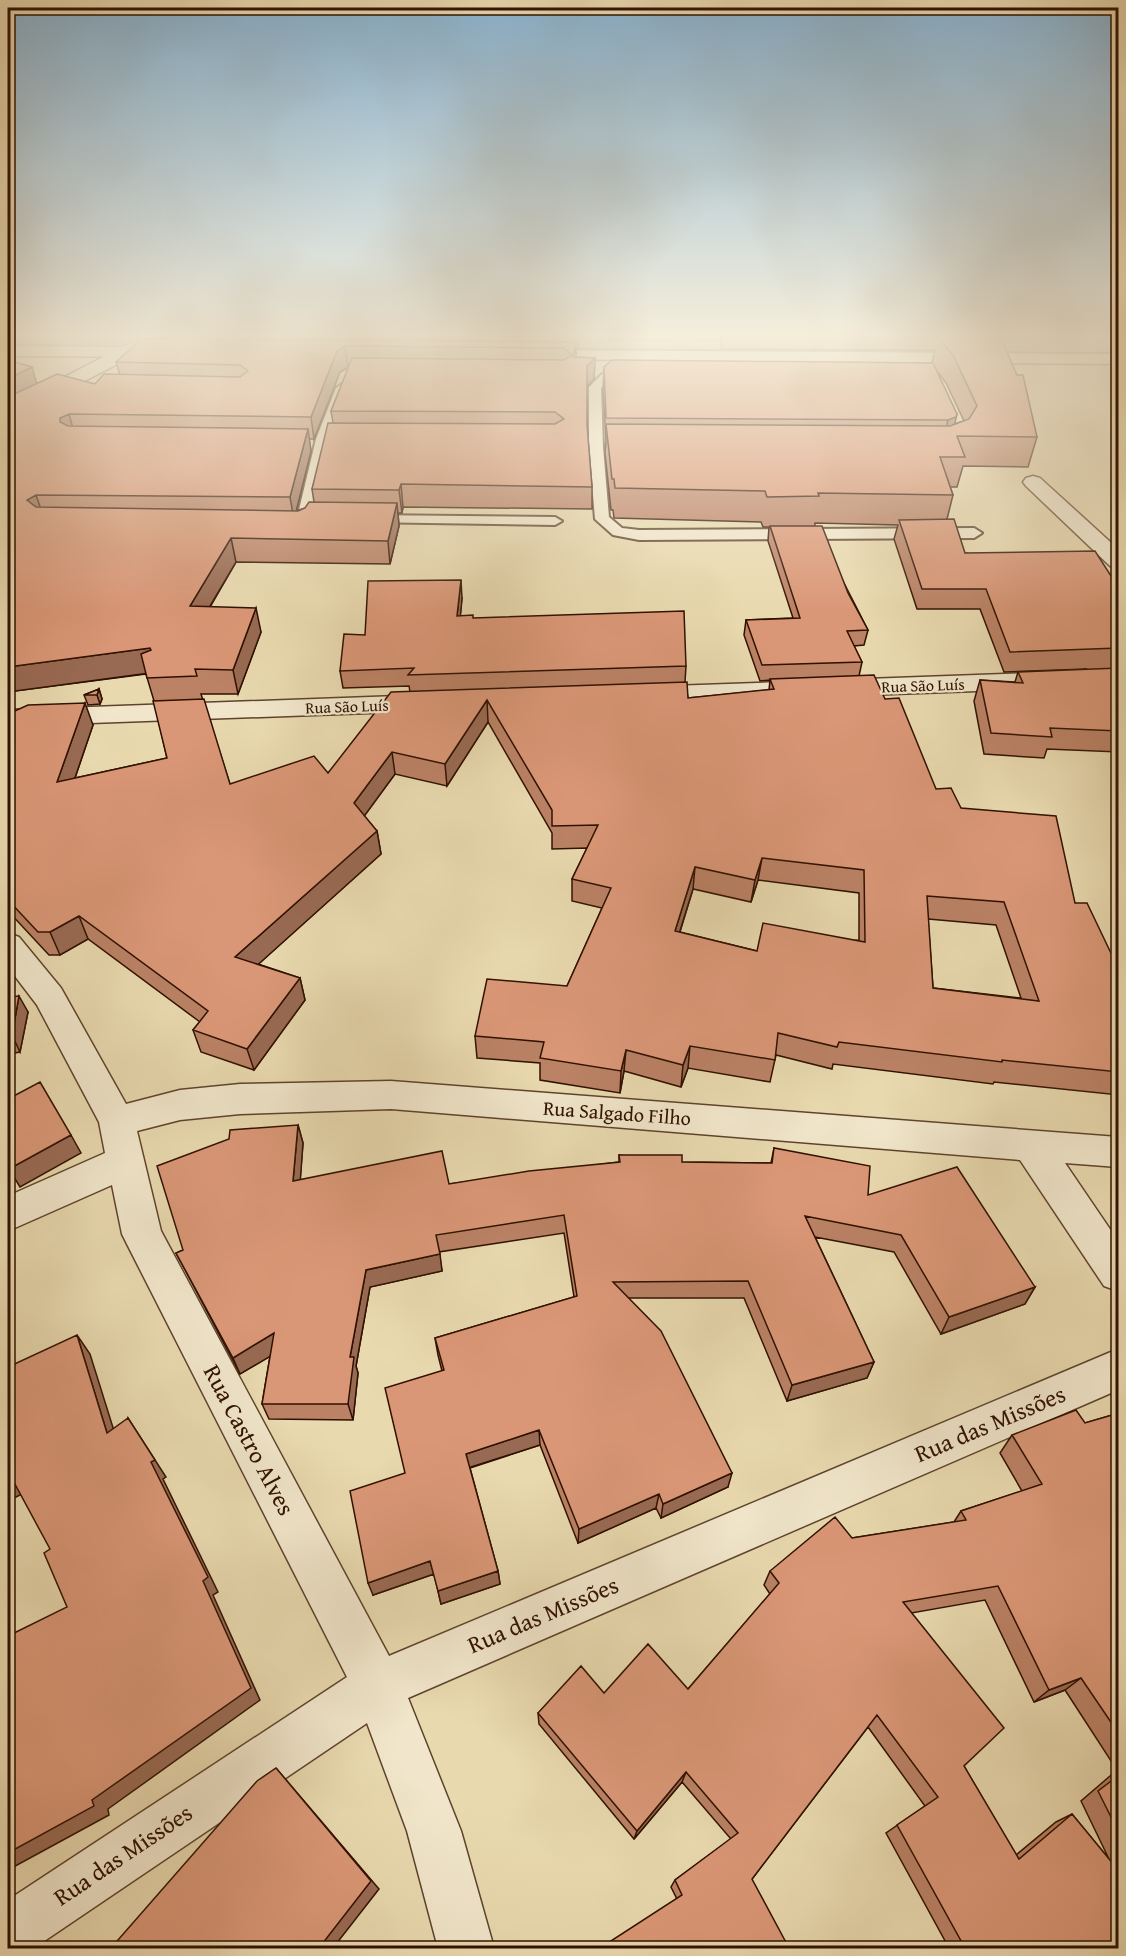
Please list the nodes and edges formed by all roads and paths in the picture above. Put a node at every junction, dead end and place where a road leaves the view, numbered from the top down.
1 (328, 427) edge
2 (600, 427) edge
3 (1033, 482) dead end
4 (352, 519) edge
5 (555, 521) dead end
6 (279, 526) edge
7 (974, 533) dead end
8 (1119, 561) edge
9 (1119, 678) edge
10 (617, 696) edge
11 (450, 702) edge
12 (8, 718) edge
13 (8, 945) edge
14 (121, 1141) junction
15 (1031, 1145) junction
16 (1119, 1152) edge
17 (8, 1214) edge
18 (1119, 1272) edge
19 (1119, 1369) edge
20 (378, 1686) junction
21 (8, 1934) edge
22 (466, 1948) edge

1 - 6 lane
2 - 7 lane
3 - 8 street
4 - 5 lane
9 - 10 street, Rua São Luís
11 - 12 street, Rua São Luís
13 - 14 street, Rua Castro Alves
14 - 15 street, Rua Salgado Filho
14 - 17 street, Rua Salgado Filho
14 - 20 street, Rua Castro Alves
15 - 16 street, Rua Salgado Filho
15 - 18 street
19 - 20 street, Rua das Missões
20 - 21 street, Rua das Missões
20 - 22 street, Rua Castro Alves

